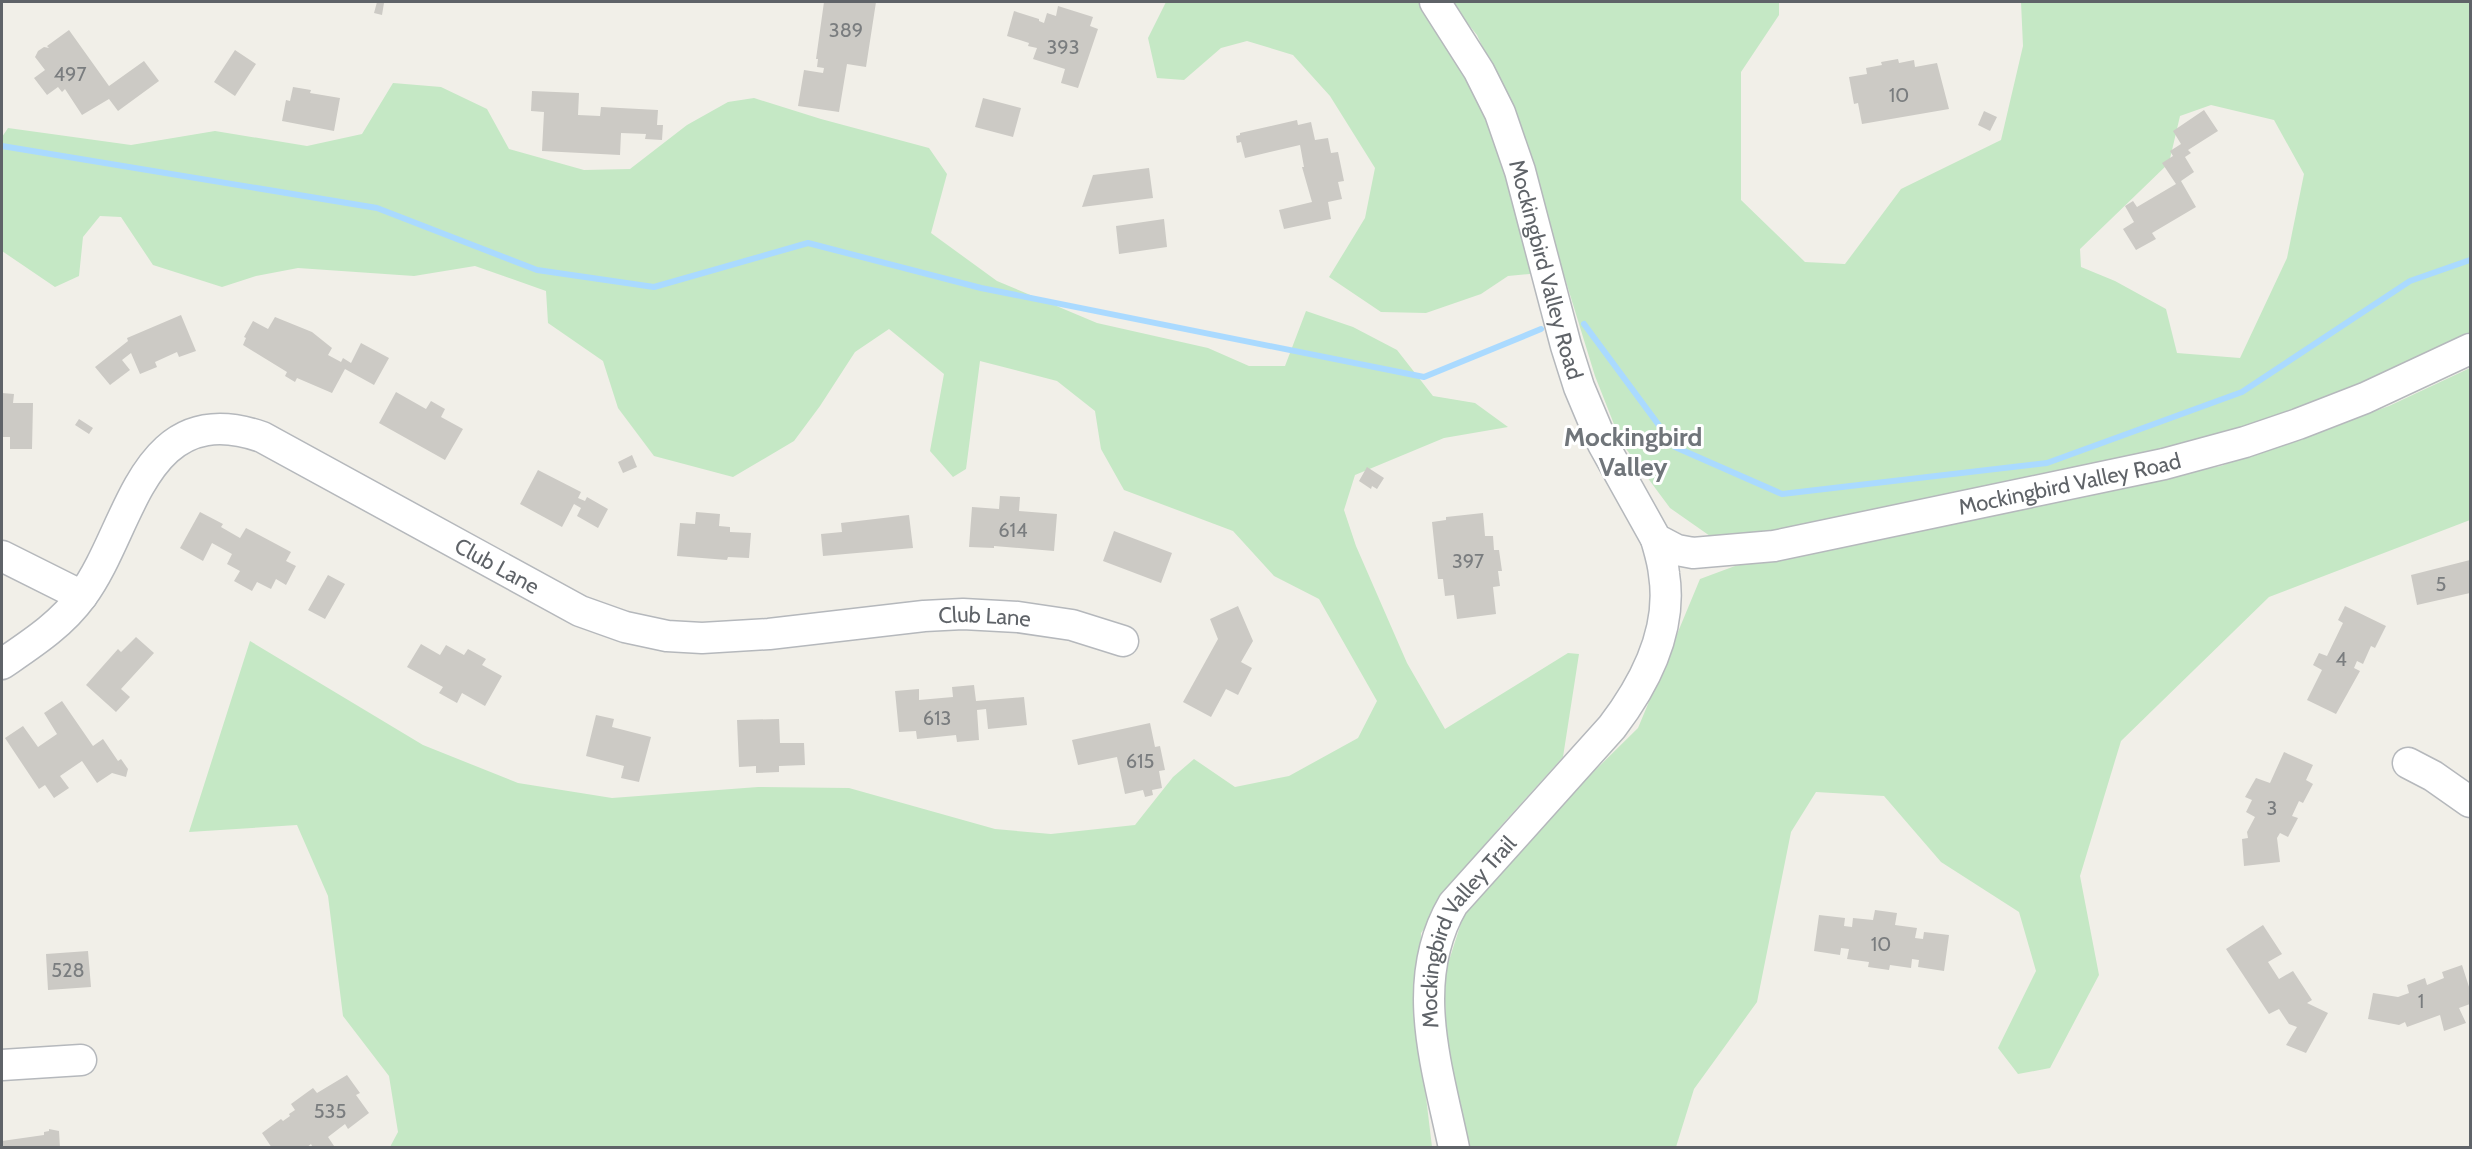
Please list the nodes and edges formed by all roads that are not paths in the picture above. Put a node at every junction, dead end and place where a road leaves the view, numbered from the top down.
1 (1435, 2) edge
2 (2470, 349) edge
3 (1656, 538) junction
4 (2, 556) edge
5 (82, 596) junction
6 (1124, 641) dead end
7 (2, 664) edge
8 (1592, 749) joint
9 (2408, 763) dead end
10 (2470, 802) edge
11 (81, 1060) dead end
12 (2, 1065) edge
13 (1454, 1148) edge

1 - 3 street, Mockingbird Valley Road
2 - 3 street, Mockingbird Valley Road
3 - 8 street, Mockingbird Valley Road
4 - 5 street
5 - 6 street, Club Lane
5 - 7 street, Club Lane
8 - 13 street, Mockingbird Valley Trail
9 - 10 street
11 - 12 street

